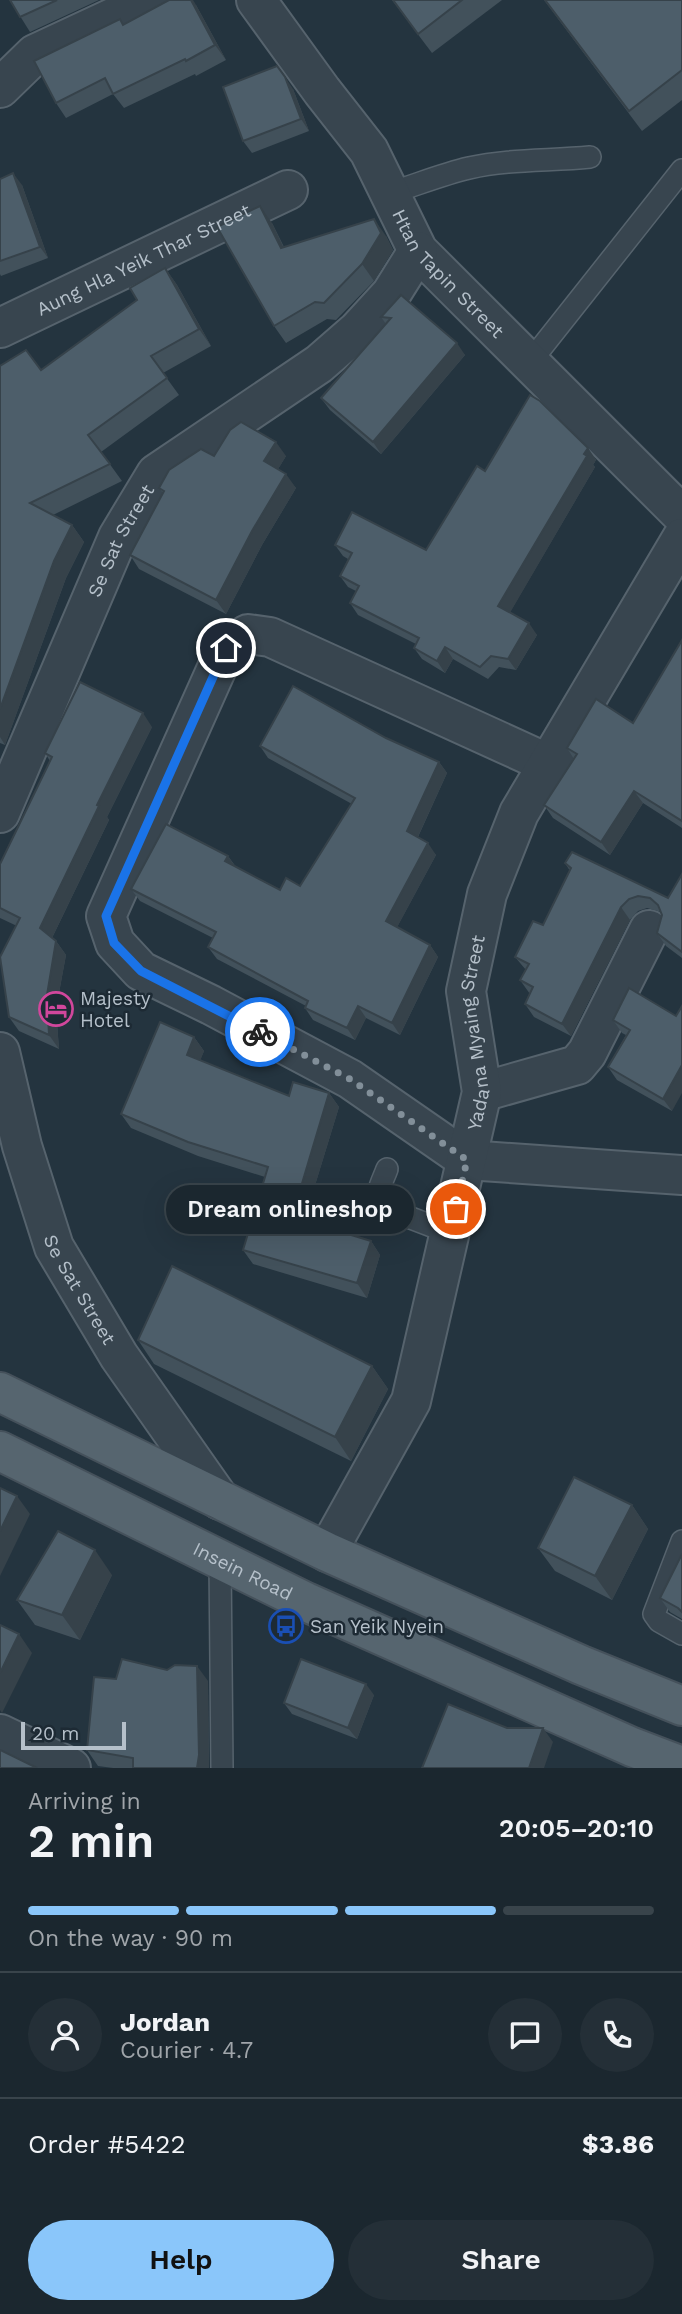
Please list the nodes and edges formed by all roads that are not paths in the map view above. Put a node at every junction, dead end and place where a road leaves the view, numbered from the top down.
1 (151, 0) edge
2 (256, 0) edge
3 (0, 88) edge
4 (590, 157) dead end
5 (682, 170) edge
6 (288, 190) dead end
7 (390, 193) junction
8 (418, 251) junction
9 (0, 328) edge
10 (530, 362) junction
11 (682, 515) edge
12 (682, 538) edge
13 (549, 764) junction
14 (0, 813) edge
15 (649, 930) dead end
16 (0, 1052) edge
17 (482, 1092) junction
18 (467, 1160) junction
19 (387, 1169) dead end
20 (682, 1175) edge
21 (450, 1233) junction
22 (0, 1392) edge
23 (0, 1451) edge
24 (220, 1500) junction
25 (682, 1541) edge
26 (327, 1552) junction
27 (220, 1559) junction
28 (682, 1634) edge
29 (679, 1696) edge
30 (0, 1734) edge
31 (628, 1758) edge
32 (682, 1766) edge
33 (72, 1768) edge
34 (222, 1768) edge

1 - 3 street
2 - 7 street, Htan Tapin Street
4 - 7 lane
5 - 10 lane
6 - 9 street, Aung Hla Yeik Thar Street
7 - 8 street, Htan Tapin Street
8 - 10 street, Htan Tapin Street
8 - 14 street, Se Sat Street
10 - 11 street, Htan Tapin Street
12 - 13 street, Yadana Myaing Street
13 - 17 street, Yadana Myaing Street
13 - 18 street
15 - 17 street
16 - 24 street, Se Sat Street
17 - 18 street, Yadana Myaing Street
18 - 20 street
18 - 21 street, Yadana Myaing Street
19 - 21 lane
21 - 26 street, Yadana Myaing Street
22 - 24 main road
23 - 27 main road, Insein Road
24 - 26 main road
25 - 28 lane
26 - 29 main road
27 - 31 main road, Insein Road
27 - 34 lane
30 - 33 street
31 - 32 main road, Insein Road

